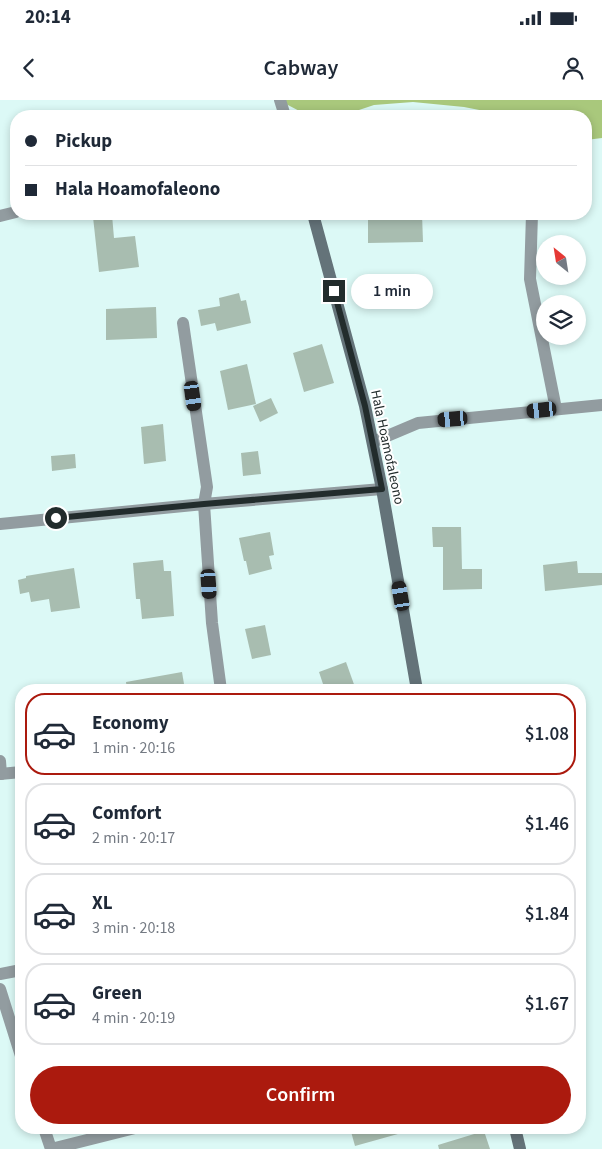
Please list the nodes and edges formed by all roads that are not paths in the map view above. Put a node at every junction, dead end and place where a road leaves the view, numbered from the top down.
1 (315, 220) edge
2 (532, 220) edge
3 (183, 323) dead end
4 (602, 405) edge
5 (556, 409) junction
6 (373, 442) junction
7 (382, 489) junction
8 (204, 504) junction
9 (0, 524) edge
10 (220, 684) edge
11 (416, 684) edge
12 (0, 770) edge
13 (15, 771) edge
14 (15, 971) edge
15 (0, 974) edge
16 (0, 989) edge
17 (15, 1037) edge
18 (46, 1134) edge
19 (111, 1134) edge
20 (516, 1134) edge
21 (51, 1149) edge
22 (520, 1149) edge

1 - 6 street, Hala Hoamofaleono
2 - 5 street
3 - 8 street
4 - 5 street
5 - 6 street
6 - 7 street, Hala Hoamofaleono
7 - 8 street
7 - 11 street, Hala Hoamofaleono
8 - 9 street
8 - 10 street
12 - 13 street
14 - 15 street
16 - 17 street
18 - 21 street
19 - 21 street
20 - 22 street

